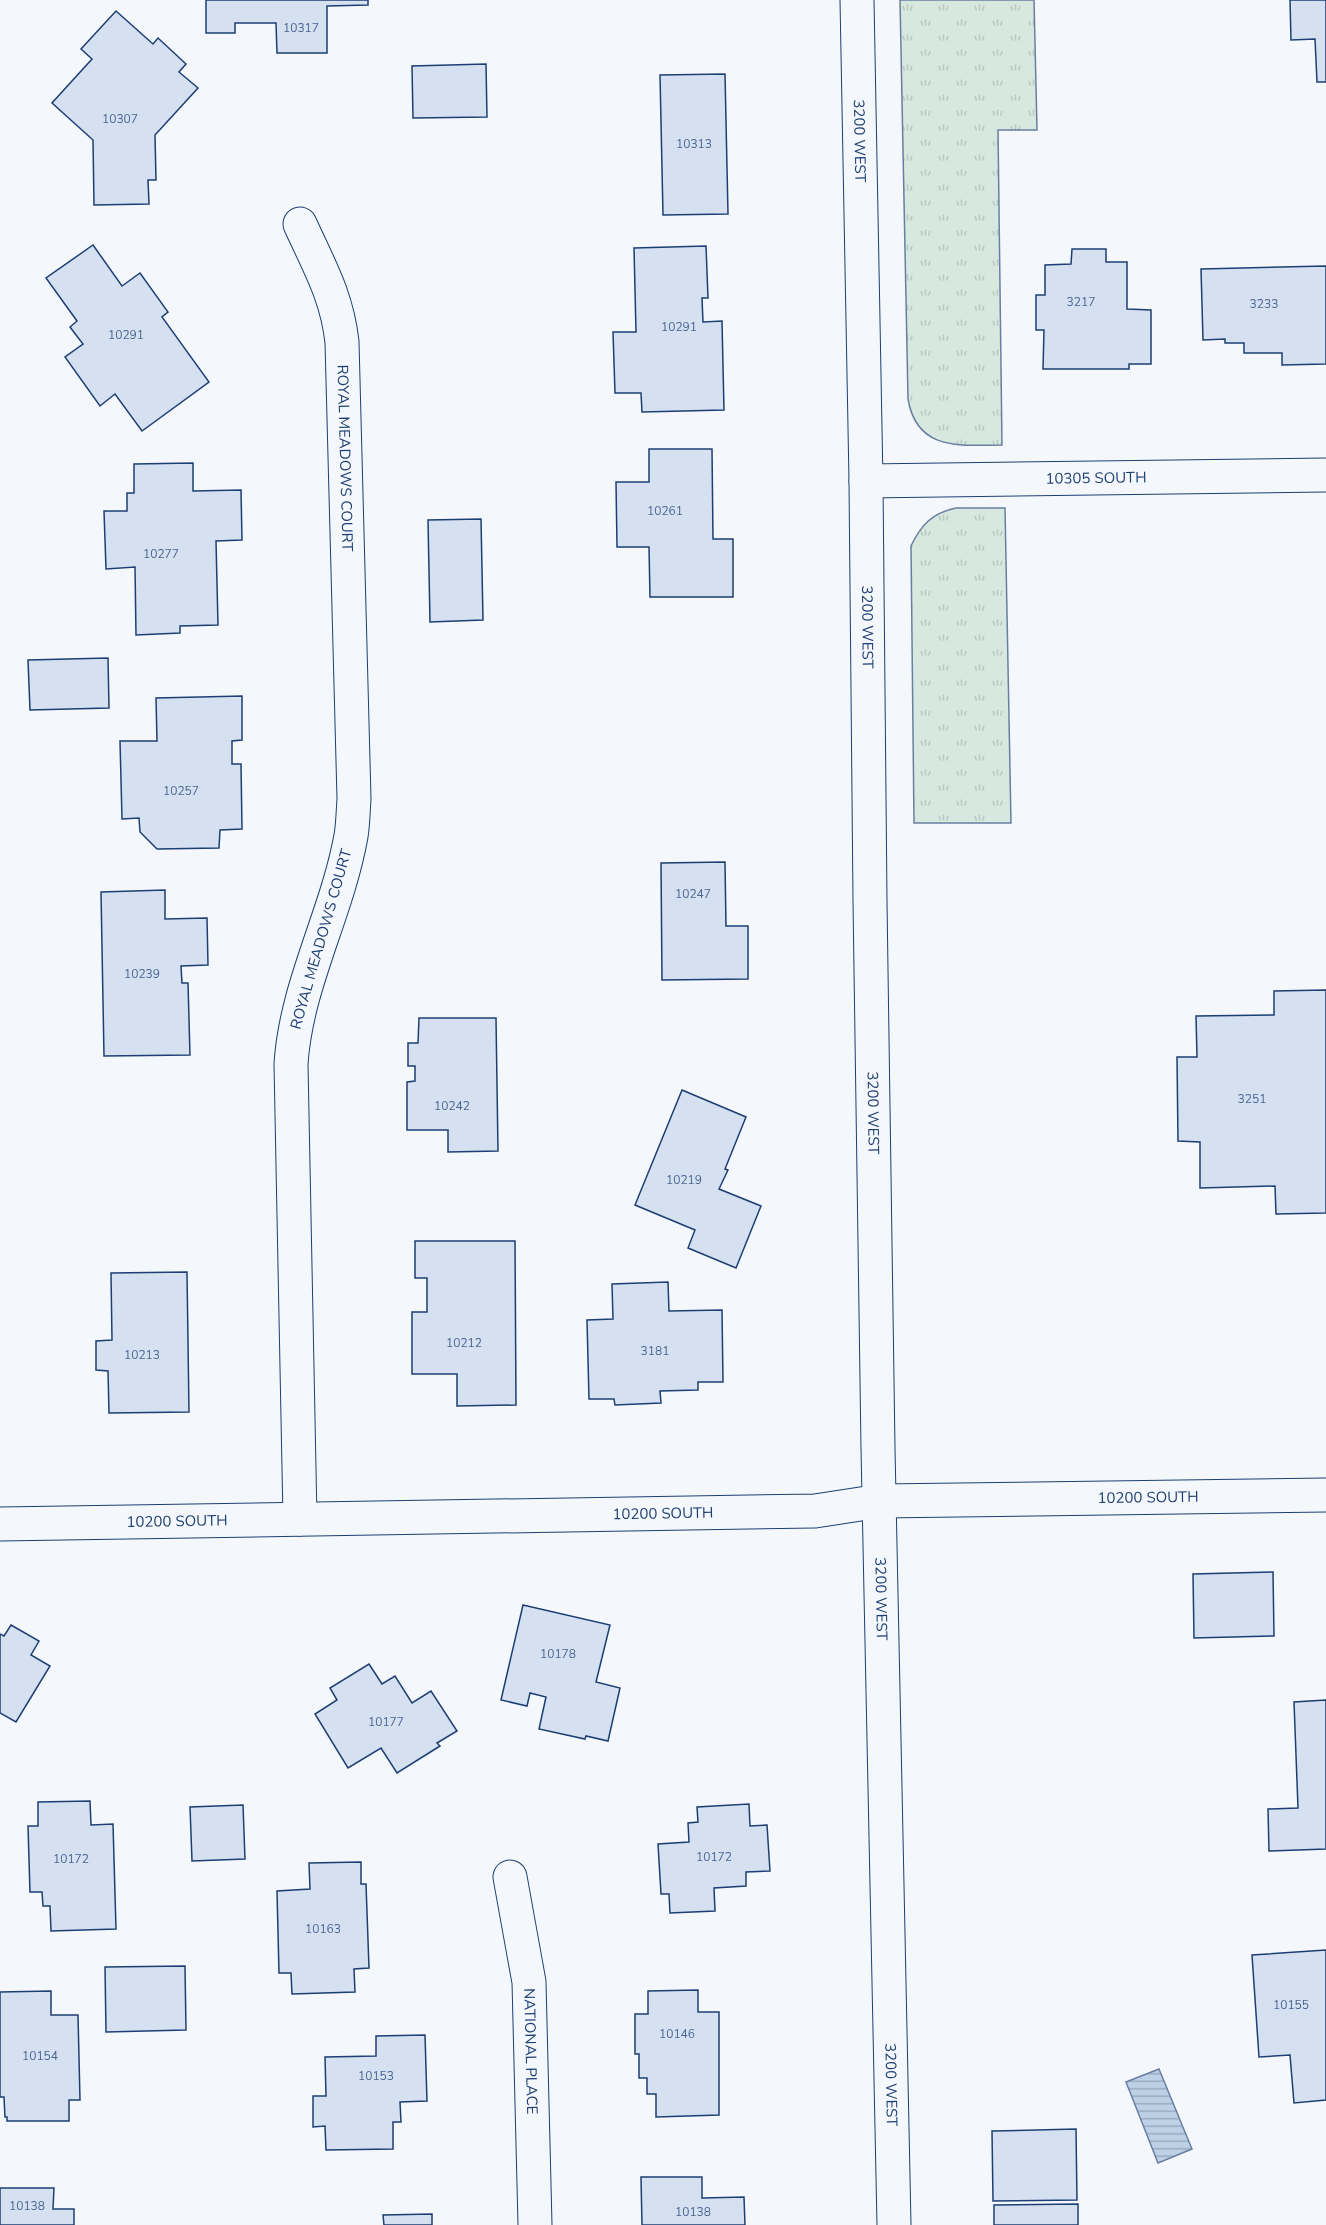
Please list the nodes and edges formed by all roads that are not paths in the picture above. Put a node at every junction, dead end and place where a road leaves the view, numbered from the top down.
1 (857, 0) edge
2 (300, 224) dead end
3 (1326, 475) edge
4 (866, 481) junction
5 (1326, 1495) edge
6 (880, 1501) junction
7 (300, 1519) junction
8 (0, 1524) edge
9 (510, 1877) dead end
10 (535, 2225) edge
11 (894, 2225) edge

1 - 4 street, 3200 WEST
2 - 7 street, ROYAL MEADOWS COURT
3 - 4 street, 10305 SOUTH
4 - 6 street, 3200 WEST
5 - 6 street, 10200 SOUTH
6 - 7 street, 10200 SOUTH
6 - 11 street, 3200 WEST
7 - 8 street, 10200 SOUTH
9 - 10 street, NATIONAL PLACE

